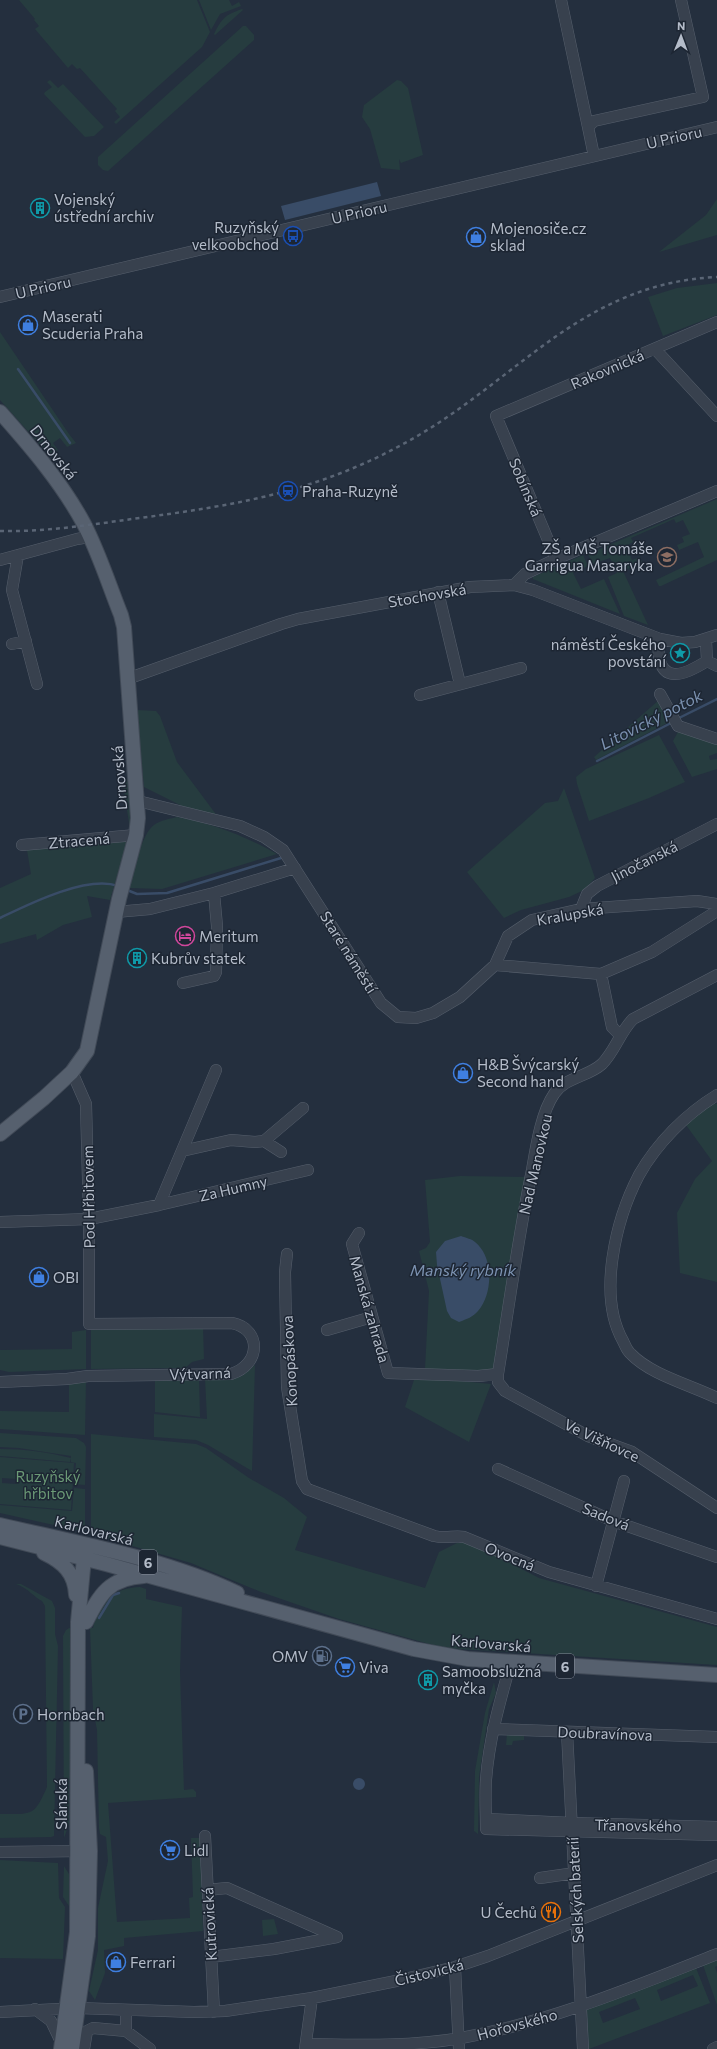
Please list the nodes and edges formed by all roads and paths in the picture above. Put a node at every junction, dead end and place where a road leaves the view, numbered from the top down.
1 (561, 0) edge
2 (681, 0) edge
3 (591, 124) junction
4 (717, 127) edge
5 (594, 156) junction
6 (0, 297) edge
7 (717, 322) edge
8 (655, 349) junction
9 (0, 412) edge
10 (496, 416) joint
11 (717, 416) edge
12 (717, 491) edge
13 (89, 537) junction
14 (18, 555) junction
15 (556, 559) junction
16 (0, 560) edge
17 (514, 585) junction
18 (438, 592) junction
19 (717, 635) edge
20 (660, 639) junction
21 (706, 640) junction
22 (26, 641) junction
23 (12, 644) dead end
24 (712, 664) edge
25 (521, 668) dead end
26 (127, 679) junction
27 (37, 684) dead end
28 (460, 684) junction
29 (660, 694) dead end
30 (420, 695) dead end
31 (717, 739) edge
32 (138, 801) junction
33 (717, 824) edge
34 (136, 835) junction
35 (22, 845) dead end
36 (295, 868) junction
37 (214, 893) junction
38 (717, 904) edge
39 (118, 906) junction
40 (581, 909) junction
41 (717, 912) edge
42 (495, 965) junction
43 (601, 974) junction
44 (717, 975) edge
45 (183, 983) dead end
46 (416, 1018) joint
47 (620, 1035) junction
48 (216, 1070) dead end
49 (72, 1072) junction
50 (717, 1095) edge
51 (303, 1108) dead end
52 (0, 1134) edge
53 (264, 1141) junction
54 (182, 1151) junction
55 (281, 1152) dead end
56 (308, 1170) dead end
57 (159, 1205) junction
58 (89, 1219) junction
59 (0, 1222) edge
60 (360, 1233) dead end
61 (287, 1254) dead end
62 (372, 1317) junction
63 (89, 1324) joint
64 (327, 1330) dead end
65 (498, 1374) junction
66 (0, 1382) edge
67 (717, 1398) edge
68 (498, 1468) dead end
69 (624, 1481) dead end
70 (307, 1488) joint
71 (717, 1508) edge
72 (613, 1520) junction
73 (0, 1525) edge
74 (0, 1537) edge
75 (22, 1542) junction
76 (88, 1554) junction
77 (717, 1557) edge
78 (150, 1576) junction
79 (596, 1586) junction
80 (268, 1608) junction
81 (717, 1619) edge
82 (82, 1622) junction
83 (511, 1662) junction
84 (717, 1675) edge
85 (493, 1729) junction
86 (567, 1732) junction
87 (717, 1737) edge
88 (717, 1827) edge
89 (572, 1828) junction
90 (717, 1835) edge
91 (204, 1836) dead end
92 (0, 1852) edge
93 (84, 1852) junction
94 (717, 1865) edge
95 (574, 1873) junction
96 (540, 1878) dead end
97 (207, 1890) junction
98 (577, 1921) junction
99 (717, 1954) edge
100 (211, 1957) junction
101 (454, 1967) junction
102 (312, 1998) junction
103 (581, 2007) junction
104 (72, 2008) junction
105 (35, 2009) junction
106 (126, 2010) junction
107 (0, 2012) edge
108 (214, 2012) junction
109 (126, 2031) junction
110 (459, 2044) edge
111 (306, 2046) edge
112 (65, 2047) edge
113 (717, 2047) edge
114 (84, 2049) edge
115 (150, 2049) edge
116 (583, 2049) edge
117 (713, 2049) edge

1 - 3 street
2 - 3 street
3 - 5 street
4 - 5 street, U Prioru
5 - 6 street, U Prioru
7 - 8 street, Rakovnická
8 - 10 street, Rakovnická
8 - 11 street
9 - 13 main road, Drnovská
10 - 15 street, Sobínská
12 - 15 street
13 - 14 street
13 - 26 main road, Drnovská
14 - 16 street
14 - 22 street
15 - 17 street
17 - 18 street, Stochovská
17 - 20 street
18 - 26 street, Stochovská
18 - 28 street
19 - 21 street
20 - 21 street
20 - 24 street
21 - 24 street
22 - 23 street
22 - 27 street
25 - 28 street
26 - 32 main road, Drnovská
28 - 30 street
29 - 31 street
32 - 34 main road, Drnovská
32 - 36 street, Staré náměstí
33 - 40 street, Jinočanská
34 - 35 street, Ztracená
34 - 39 main road, Drnovská
36 - 37 street
36 - 46 street, Staré náměstí
37 - 39 street
37 - 45 street
38 - 40 street, Kralupská
39 - 49 main road, Drnovská
40 - 42 street, Kralupská
41 - 43 street
42 - 43 street
42 - 46 street, Kralupská
43 - 47 street
44 - 47 street, Nad Manovkou
47 - 65 street, Nad Manovkou
48 - 54 street
49 - 52 main road, Drnovská
49 - 58 street, Pod Hřbitovem
50 - 67 street
51 - 53 street
53 - 54 street
53 - 55 street
54 - 57 street
56 - 57 street, Za Humny
57 - 58 street, Za Humny
58 - 59 street, Za Humny
58 - 63 street, Pod Hřbitovem
60 - 62 street, Manská zahrada
61 - 70 street, Konopáskova
62 - 64 street
62 - 65 street, Manská zahrada
63 - 66 street, Výtvarná
65 - 71 street, Ve Višňovce
68 - 72 street, Sadová
69 - 72 street
70 - 79 street, Ovocná
72 - 77 street, Sadová
72 - 79 street
73 - 76 main road, Karlovarská / 6
74 - 75 main road, Karlovarská / 6
75 - 76 main road, Karlovarská / 6
75 - 82 main road
76 - 78 main road, Karlovarská / 6
76 - 80 main road, Karlovarská / 6
76 - 82 main road, Slánská
78 - 80 main road, Karlovarská / 6
78 - 82 main road
79 - 81 street, Ovocná
80 - 83 main road, Karlovarská / 6
82 - 93 main road, Slánská
83 - 84 main road, Karlovarská / 6
83 - 85 street
85 - 86 street, Doubravínova
85 - 89 street, Třanovského
86 - 87 street, Doubravínova
86 - 89 street, Selských baterií
88 - 89 street, Třanovského
89 - 90 street, Třanovského
89 - 95 street, Selských baterií
91 - 97 street, Kutrovická
92 - 93 street
93 - 104 main road, Slánská
94 - 98 street, Čistovická
95 - 96 street
95 - 98 street, Selských baterií
97 - 100 street, Kutrovická
97 - 100 street
98 - 101 street, Čistovická
98 - 103 street, Selských baterií
99 - 103 street, Hořovského
100 - 108 street, Kutrovická
101 - 102 street, Čistovická
101 - 110 street
102 - 108 street, Čistovická
102 - 111 street
103 - 110 street, Hořovského
103 - 116 street, Selských baterií
104 - 105 street, Čistovická
104 - 106 street, Čistovická
104 - 112 main road, Slánská
105 - 107 street, Čistovická
105 - 112 street
106 - 108 street, Čistovická
106 - 109 street
109 - 114 street
109 - 115 street
110 - 111 street, Hořovského
113 - 117 street

